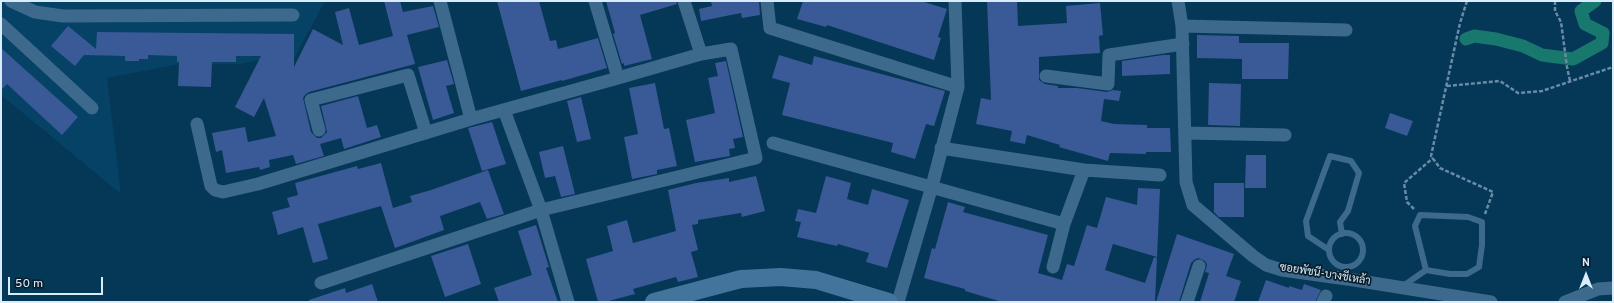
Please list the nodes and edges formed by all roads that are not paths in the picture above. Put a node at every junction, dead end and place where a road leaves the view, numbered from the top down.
1 (11, 1) edge
2 (440, 1) edge
3 (595, 1) edge
4 (684, 1) edge
5 (767, 1) edge
6 (955, 1) edge
7 (1178, 1) edge
8 (293, 15) dead end
9 (1, 24) edge
10 (1182, 26) junction
11 (1346, 30) dead end
12 (1183, 44) junction
13 (701, 54) junction
14 (1046, 76) dead end
15 (618, 78) junction
16 (958, 87) junction
17 (92, 108) dead end
18 (504, 110) junction
19 (471, 119) junction
20 (197, 124) dead end
21 (319, 130) dead end
22 (1186, 133) junction
23 (426, 134) junction
24 (1285, 135) dead end
25 (773, 143) dead end
26 (941, 148) junction
27 (1084, 170) junction
28 (1160, 175) dead end
29 (932, 186) junction
30 (541, 210) junction
31 (1064, 224) junction
32 (1342, 234) junction
33 (1329, 250) junction
34 (1199, 266) dead end
35 (1053, 267) dead end
36 (1345, 267) junction
37 (1426, 270) junction
38 (1330, 276) junction
39 (1354, 280) junction
40 (321, 283) dead end
41 (1401, 287) junction
42 (1613, 288) edge
43 (568, 302) edge
44 (654, 302) edge
45 (889, 302) edge
46 (898, 302) edge
47 (1188, 302) edge
48 (1490, 302) edge
49 (1565, 302) edge

1 - 8 street
2 - 19 street
3 - 15 street
4 - 13 street
5 - 16 street
6 - 16 street
7 - 10 street, ซอยพัชนี-บางชีเหล้า
9 - 17 street
10 - 11 street
10 - 12 street, ซอยพัชนี-บางชีเหล้า
12 - 14 street
12 - 22 street, ซอยพัชนี-บางชีเหล้า
13 - 15 street
13 - 30 street
15 - 18 street
16 - 26 street
18 - 19 street
18 - 30 street
19 - 23 street
20 - 23 street
21 - 23 street
22 - 24 street
22 - 38 street, ซอยพัชนี-บางชีเหล้า
25 - 29 street
26 - 27 street
26 - 29 street
27 - 28 street
27 - 31 street
29 - 31 street
29 - 46 street
30 - 40 street
30 - 43 street
31 - 35 street
32 - 33 lane
32 - 33 lane
32 - 36 lane
33 - 36 lane
34 - 47 street
36 - 38 lane
36 - 39 lane
37 - 37 lane
37 - 41 lane
38 - 39 street, ซอยพัชนี-บางชีเหล้า
39 - 41 street, ซอยพัชนี-บางชีเหล้า
41 - 48 street, ซอยพัชนี-บางชีเหล้า
42 - 49 street
44 - 45 street

